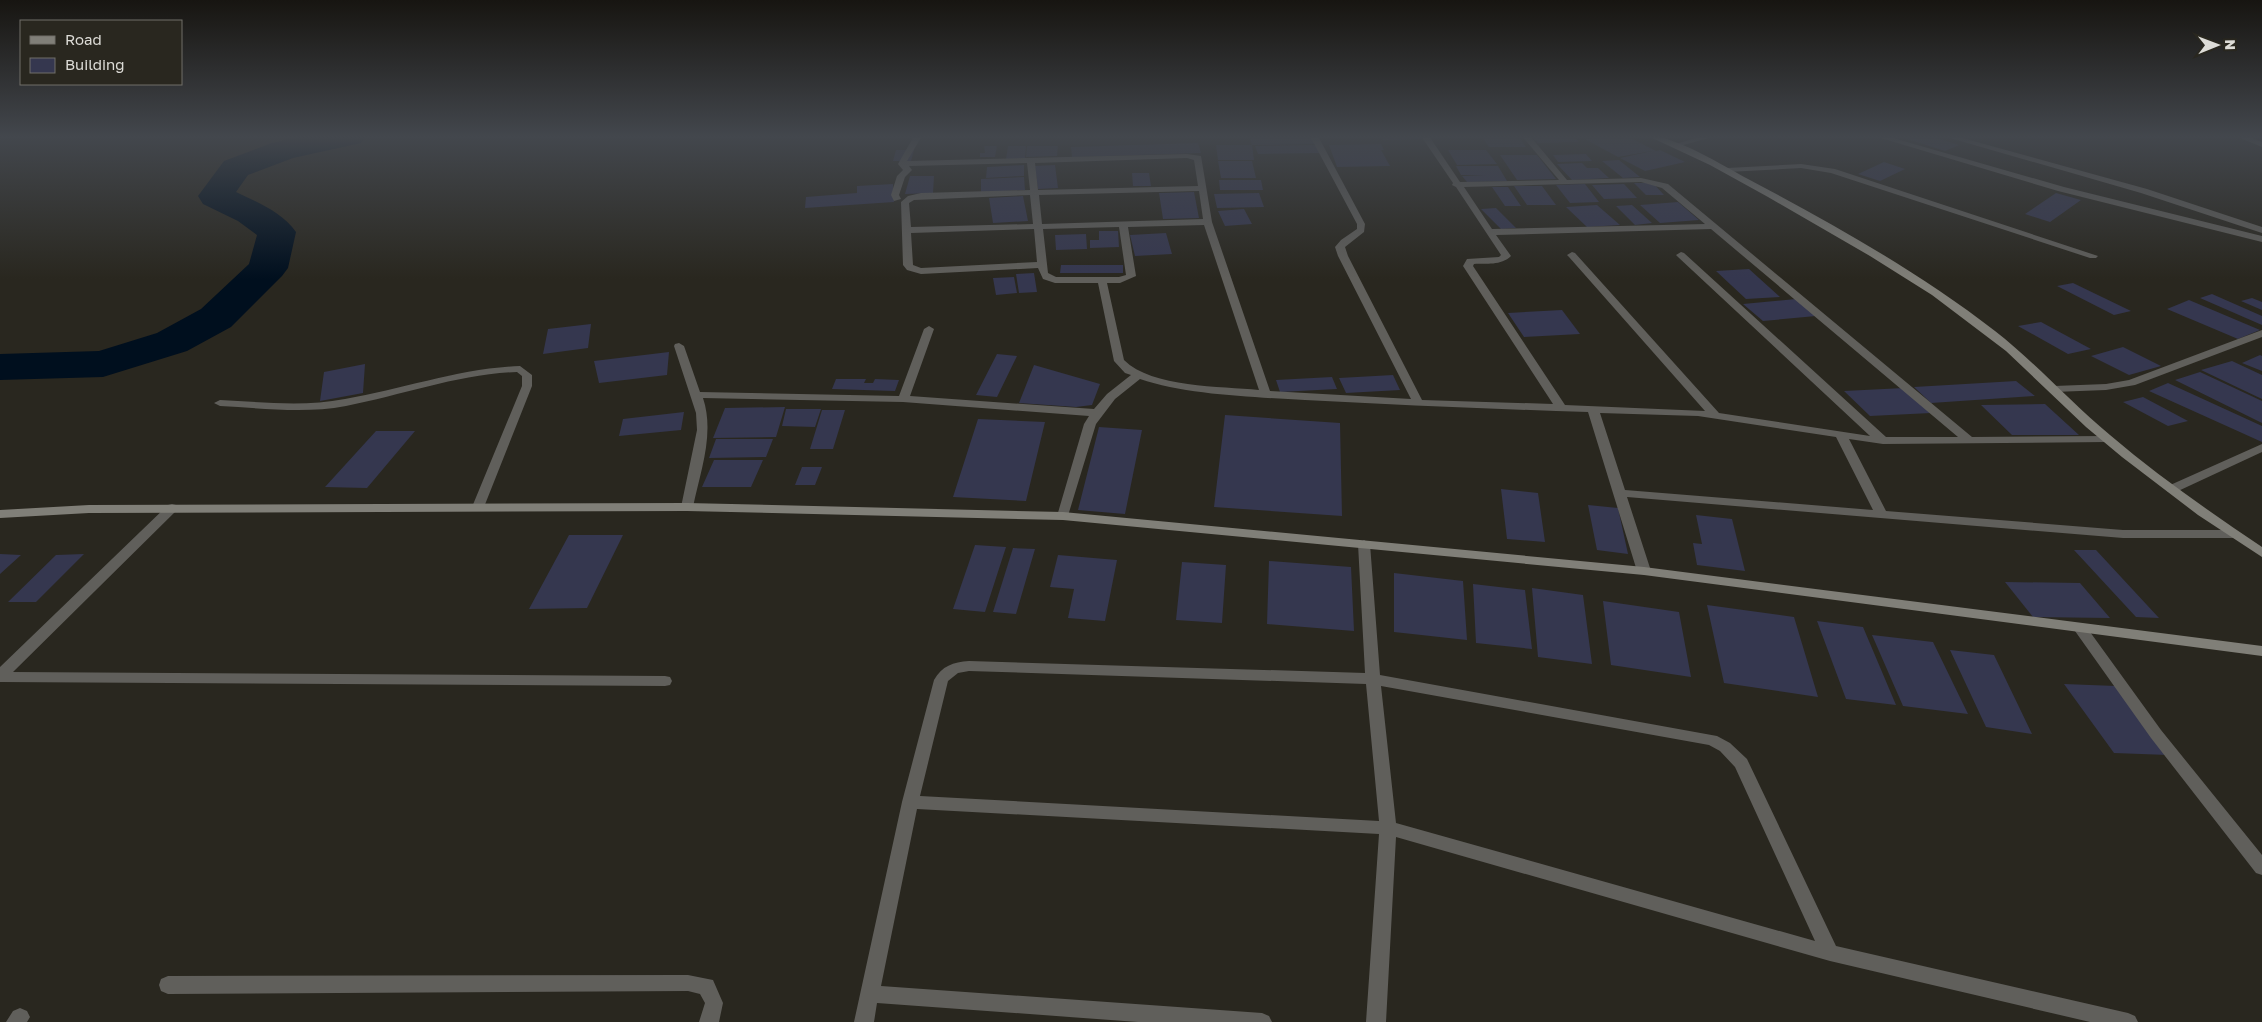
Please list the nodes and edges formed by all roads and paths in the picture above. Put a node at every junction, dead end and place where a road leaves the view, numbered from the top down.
1 (899, 184) edge
2 (1032, 184) edge
3 (1203, 184) edge
4 (1339, 184) edge
5 (1503, 184) edge
6 (1660, 184) edge
7 (1751, 184) edge
8 (1871, 184) edge
9 (2046, 184) edge
10 (2118, 184) edge
11 (1456, 185) joint
12 (1203, 188) junction
13 (1033, 193) junction
14 (897, 199) dead end
15 (1208, 222) junction
16 (1123, 223) junction
17 (1037, 225) junction
18 (1713, 226) junction
19 (906, 230) junction
20 (2262, 230) edge
21 (1490, 232) junction
22 (2262, 239) edge
23 (1572, 254) dead end
24 (1681, 255) dead end
25 (2093, 256) dead end
26 (1042, 265) junction
27 (1102, 280) junction
28 (928, 329) dead end
29 (2262, 333) edge
30 (679, 346) dead end
31 (1138, 375) junction
32 (2054, 389) junction
33 (1266, 394) junction
34 (697, 395) junction
35 (903, 399) junction
36 (220, 403) dead end
37 (1418, 403) junction
38 (1561, 408) junction
39 (1593, 409) junction
40 (1096, 413) junction
41 (1714, 414) junction
42 (1840, 435) junction
43 (2107, 439) junction
44 (1969, 440) junction
45 (1882, 441) junction
46 (2262, 448) edge
47 (2172, 489) junction
48 (1619, 493) junction
49 (687, 507) junction
50 (172, 508) junction
51 (478, 508) junction
52 (0, 514) edge
53 (1882, 515) junction
54 (1063, 516) junction
55 (2234, 534) junction
56 (1364, 544) junction
57 (2262, 553) edge
58 (1644, 571) junction
59 (2080, 628) junction
60 (2262, 651) edge
61 (0, 676) edge
62 (1373, 679) junction
63 (665, 682) dead end
64 (910, 802) junction
65 (1388, 828) junction
66 (2262, 868) edge
67 (1830, 952) junction
68 (168, 985) dead end
69 (870, 994) junction
70 (709, 1022) edge
71 (864, 1022) edge
72 (1262, 1022) edge
73 (1376, 1022) edge
74 (2128, 1022) edge

1 - 14 street
2 - 13 street
3 - 12 street
4 - 37 street
5 - 11 street
6 - 18 street
7 - 32 main road
8 - 25 street
9 - 22 street
10 - 20 street
11 - 21 street
12 - 13 street
12 - 15 street
13 - 17 street
13 - 19 street
15 - 16 street
15 - 33 street
16 - 17 street
16 - 27 street
17 - 19 street
17 - 26 street
18 - 21 street
18 - 44 street
19 - 26 street
21 - 38 street
23 - 41 street
24 - 45 street
26 - 27 street
27 - 31 street
28 - 35 street
29 - 32 street
30 - 34 street
31 - 33 street
31 - 40 street
32 - 43 main road
33 - 37 street
34 - 35 street
34 - 49 street
35 - 40 street
36 - 51 street
37 - 38 street
38 - 39 street
39 - 41 street
39 - 48 street
40 - 54 street
41 - 42 street
42 - 45 street
42 - 53 street
43 - 44 street
43 - 47 main road
44 - 45 street
46 - 47 street
47 - 55 main road
48 - 53 street
48 - 58 street
49 - 51 main road
49 - 54 main road
50 - 51 main road
50 - 52 main road
50 - 61 street
53 - 55 street
54 - 56 main road
55 - 57 main road
56 - 58 main road
56 - 62 street
58 - 59 main road
59 - 60 main road
59 - 66 street
61 - 63 street
62 - 64 street
62 - 65 street
62 - 67 street
64 - 65 street
64 - 69 street
65 - 67 street
65 - 73 street
67 - 74 street
68 - 70 street
69 - 71 street
69 - 72 street

